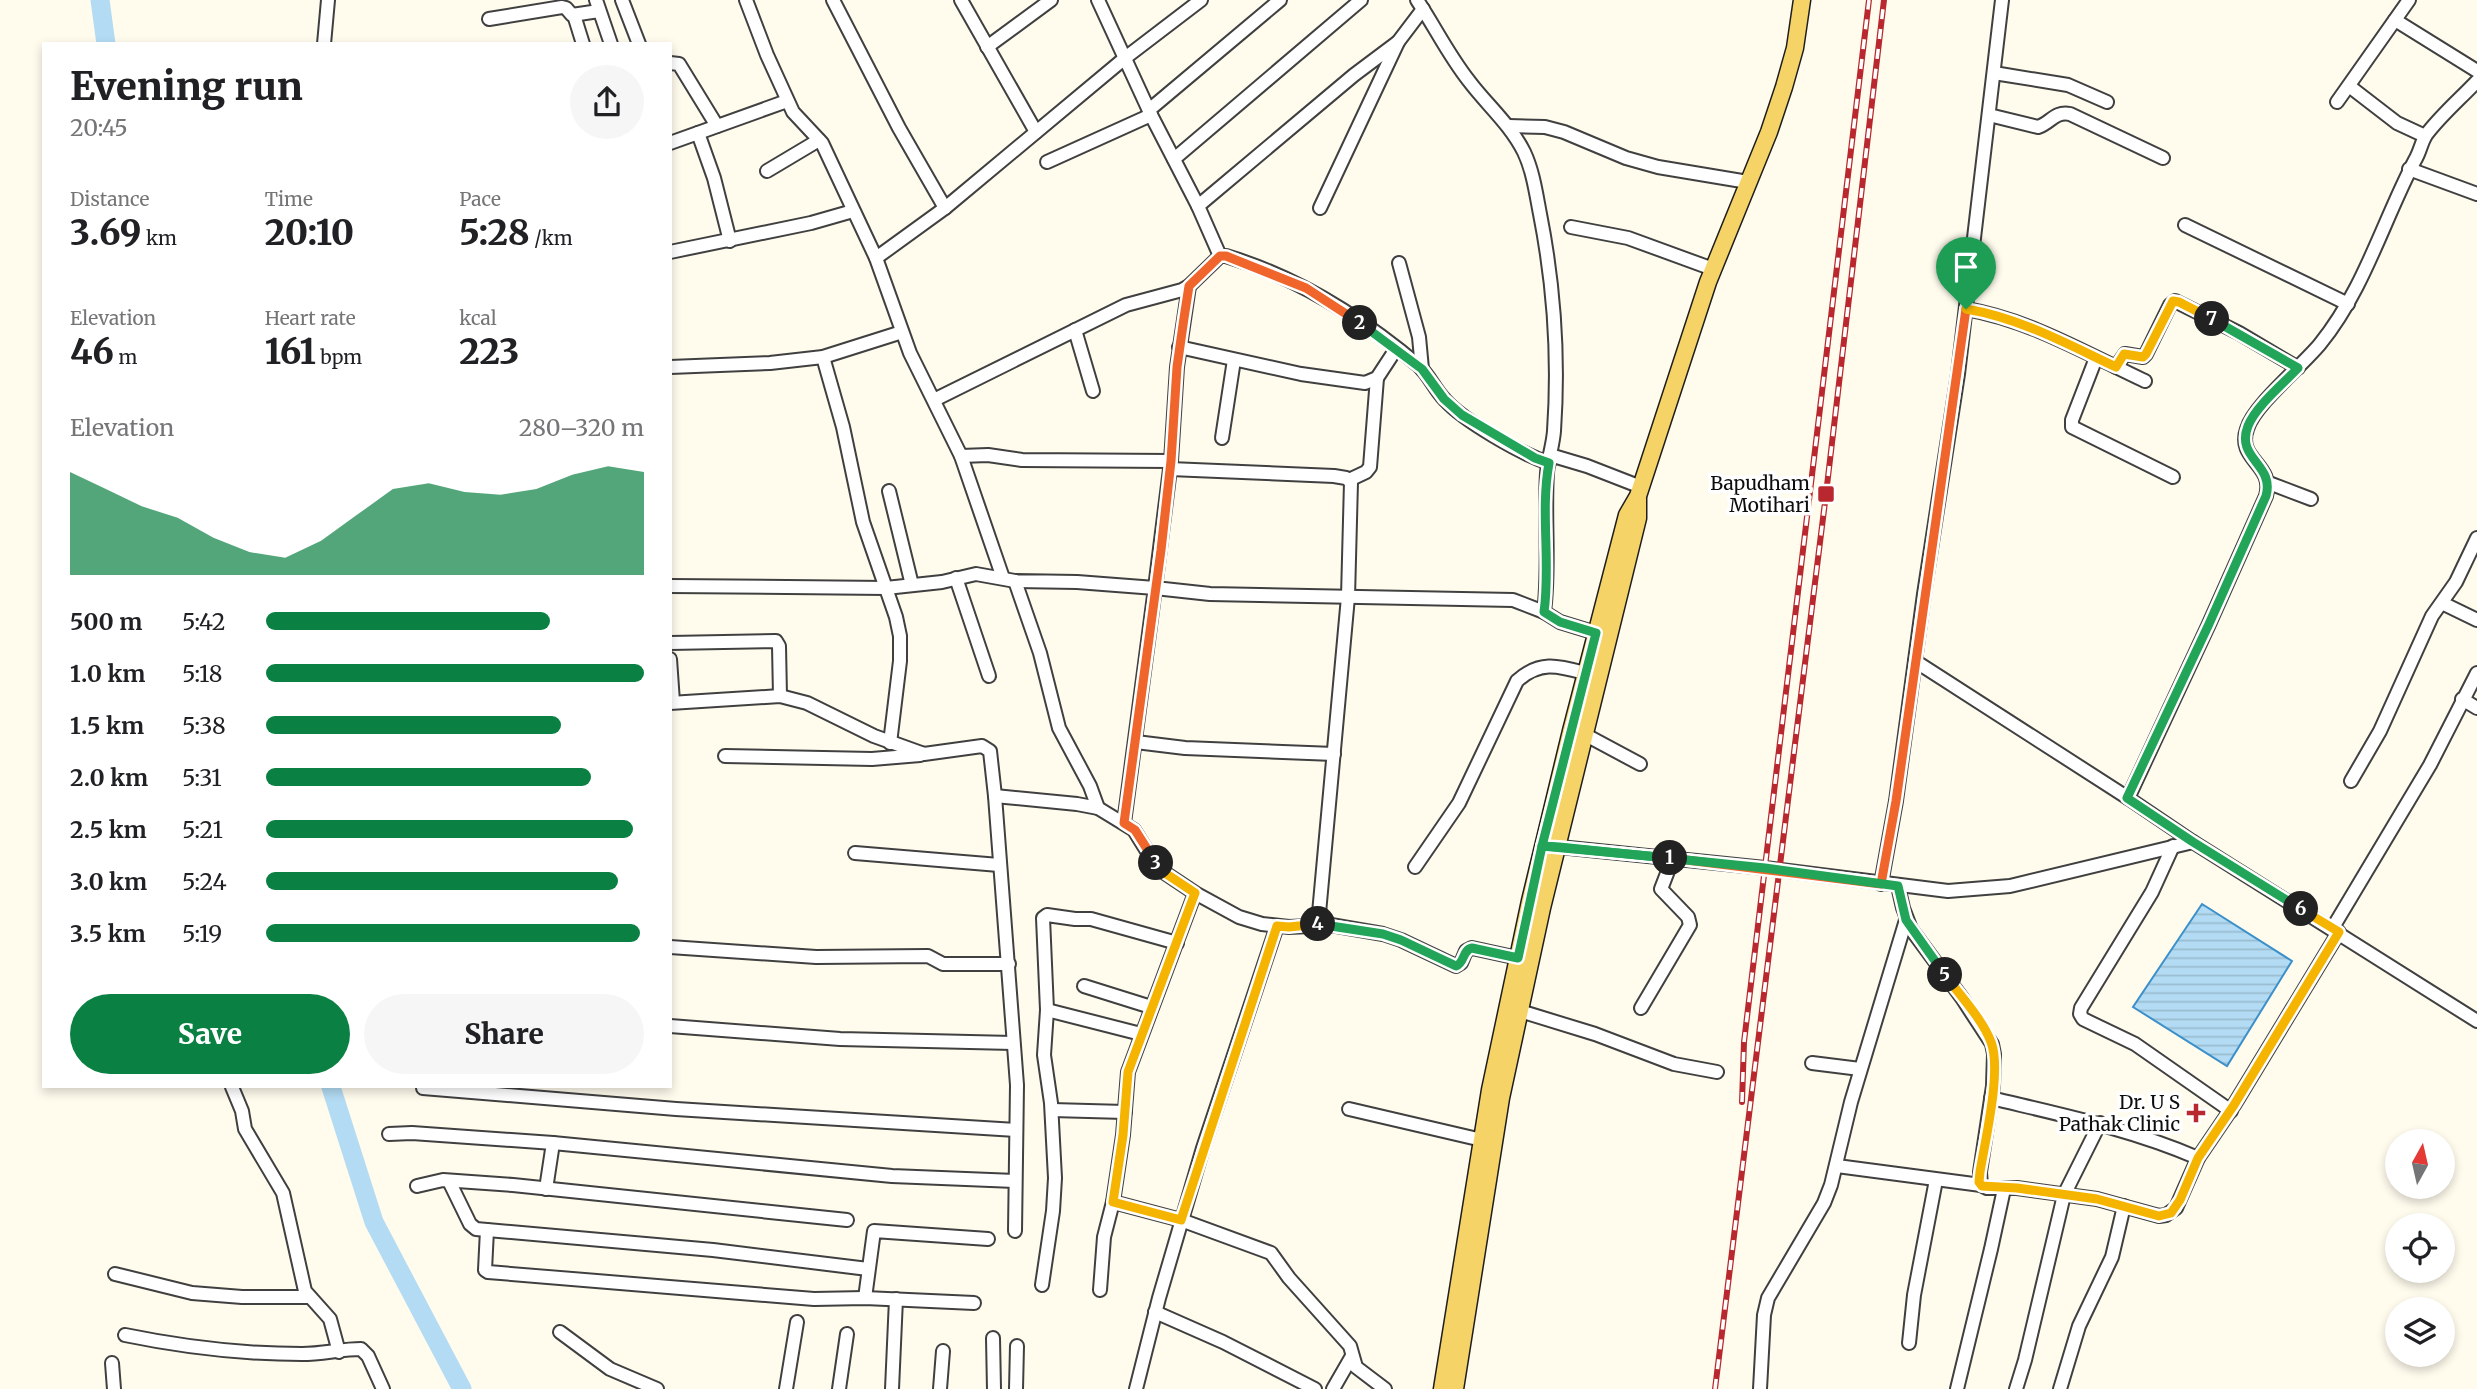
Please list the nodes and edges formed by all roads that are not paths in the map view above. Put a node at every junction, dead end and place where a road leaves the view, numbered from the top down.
1 (328, 0) edge
2 (622, 0) edge
3 (746, 0) edge
4 (834, 0) edge
5 (961, 0) edge
6 (1051, 0) edge
7 (1098, 0) edge
8 (1201, 0) edge
9 (1280, 0) edge
10 (1362, 0) edge
11 (1802, 0) edge
12 (2002, 0) edge
13 (2409, 0) edge
14 (1420, 5) edge
15 (598, 6) edge
16 (574, 15) junction
17 (489, 19) dead end
18 (2395, 20) junction
19 (324, 42) edge
20 (582, 42) edge
21 (610, 42) edge
22 (638, 42) edge
23 (1398, 42) junction
24 (987, 47) junction
25 (1125, 58) junction
26 (672, 63) edge
27 (2477, 71) edge
28 (1994, 73) junction
29 (2477, 81) edge
30 (2349, 86) junction
31 (788, 101) junction
32 (2107, 102) dead end
33 (2337, 102) dead end
34 (1150, 112) junction
35 (1989, 115) junction
36 (1509, 125) junction
37 (717, 126) junction
38 (1036, 132) junction
39 (698, 133) junction
40 (2425, 136) junction
41 (819, 140) junction
42 (672, 142) edge
43 (2163, 158) dead end
44 (1174, 159) junction
45 (1047, 162) dead end
46 (2409, 169) junction
47 (767, 171) dead end
48 (1748, 182) junction
49 (2477, 194) edge
50 (1198, 206) junction
51 (946, 208) junction
52 (1320, 208) dead end
53 (852, 211) junction
54 (2185, 225) dead end
55 (1571, 227) dead end
56 (730, 241) junction
57 (672, 252) edge
58 (1220, 256) junction
59 (876, 258) junction
60 (1399, 263) dead end
61 (1713, 269) junction
62 (1189, 286) junction
63 (2348, 304) junction
64 (1966, 309) junction
65 (1075, 330) junction
66 (902, 332) junction
67 (1179, 348) junction
68 (1396, 349) junction
69 (822, 357) junction
70 (2096, 358) junction
71 (1234, 360) junction
72 (672, 367) edge
73 (2116, 367) junction
74 (2298, 368) junction
75 (1422, 369) junction
76 (1377, 378) junction
77 (2146, 381) dead end
78 (1093, 391) dead end
79 (934, 400) junction
80 (1222, 438) dead end
81 (961, 456) junction
82 (1550, 459) junction
83 (1170, 465) junction
84 (2173, 477) dead end
85 (1349, 480) junction
86 (2269, 483) junction
87 (889, 491) dead end
88 (1640, 492) junction
89 (2311, 499) dead end
90 (2476, 542) edge
91 (957, 578) junction
92 (1009, 580) junction
93 (912, 585) junction
94 (672, 586) edge
95 (886, 588) junction
96 (1155, 588) junction
97 (1348, 597) junction
98 (2442, 603) junction
99 (1544, 612) junction
100 (2477, 620) edge
101 (1596, 633) junction
102 (672, 643) edge
103 (1915, 661) junction
104 (1586, 673) junction
105 (2477, 673) edge
106 (989, 676) dead end
107 (780, 696) junction
108 (2462, 699) junction
109 (672, 702) edge
110 (2477, 708) edge
111 (1584, 734) junction
112 (1136, 742) junction
113 (890, 743) junction
114 (924, 754) junction
115 (1334, 754) junction
116 (725, 756) dead end
117 (1640, 764) dead end
118 (2351, 781) dead end
119 (995, 796) junction
120 (2127, 798) junction
121 (1098, 808) junction
122 (1124, 823) junction
123 (2193, 842) junction
124 (1550, 846) junction
125 (2174, 846) junction
126 (855, 853) dead end
127 (1673, 858) junction
128 (999, 864) junction
129 (1415, 867) dead end
130 (1881, 884) junction
131 (1898, 886) junction
132 (1195, 893) junction
133 (1906, 920) junction
134 (1318, 924) junction
135 (1277, 926) junction
136 (2336, 930) junction
137 (1177, 943) junction
138 (672, 947) edge
139 (1518, 958) junction
140 (1009, 964) junction
141 (1084, 986) dead end
142 (1151, 1007) junction
143 (1641, 1008) dead end
144 (1047, 1010) junction
145 (1520, 1012) junction
146 (2477, 1021) edge
147 (672, 1026) edge
148 (1141, 1034) junction
149 (1013, 1043) junction
150 (1812, 1063) dead end
151 (1860, 1069) junction
152 (1717, 1072) dead end
153 (232, 1088) edge
154 (423, 1088) edge
155 (1991, 1098) junction
156 (1349, 1109) dead end
157 (1052, 1110) junction
158 (2231, 1111) junction
159 (1125, 1112) junction
160 (2100, 1123) junction
161 (1016, 1130) junction
162 (389, 1133) dead end
163 (1482, 1140) junction
164 (553, 1143) junction
165 (2198, 1158) junction
166 (1837, 1166) junction
167 (1936, 1180) junction
168 (449, 1181) junction
169 (1015, 1181) junction
170 (1981, 1185) junction
171 (417, 1186) dead end
172 (546, 1189) junction
173 (2004, 1189) junction
174 (2064, 1195) junction
175 (1113, 1202) junction
176 (2124, 1206) junction
177 (847, 1220) dead end
178 (1181, 1220) junction
179 (487, 1230) junction
180 (1015, 1231) dead end
181 (988, 1239) dead end
182 (867, 1269) junction
183 (115, 1274) dead end
184 (1042, 1284) dead end
185 (1100, 1290) dead end
186 (310, 1297) junction
187 (864, 1298) junction
188 (896, 1299) junction
189 (974, 1303) dead end
190 (1155, 1312) junction
191 (797, 1322) dead end
192 (559, 1332) dead end
193 (847, 1334) dead end
194 (125, 1335) dead end
195 (993, 1338) dead end
196 (1909, 1343) dead end
197 (1017, 1346) dead end
198 (943, 1351) dead end
199 (339, 1352) junction
200 (1352, 1356) junction
201 (112, 1363) dead end
202 (114, 1389) edge
203 (383, 1389) edge
204 (657, 1389) edge
205 (786, 1389) edge
206 (839, 1389) edge
207 (892, 1389) edge
208 (940, 1389) edge
209 (993, 1389) edge
210 (1016, 1389) edge
211 (1136, 1389) edge
212 (1315, 1389) edge
213 (1333, 1389) edge
214 (1385, 1389) edge
215 (1442, 1389) edge
216 (1455, 1389) edge
217 (1760, 1389) edge
218 (1956, 1389) edge
219 (2016, 1389) edge
220 (2060, 1389) edge

1 - 19 street
2 - 22 street
3 - 31 street
4 - 51 street
5 - 24 street
6 - 24 street
7 - 25 street
8 - 25 street
9 - 34 street
10 - 44 street
11 - 48 main road
12 - 28 street
13 - 18 street
14 - 23 street
14 - 36 street
15 - 16 street
15 - 21 street
16 - 17 street
16 - 20 street
18 - 27 street
18 - 30 street
23 - 50 street
23 - 52 street
24 - 38 street
25 - 34 street
25 - 38 street
26 - 37 street
28 - 32 street
28 - 35 street
29 - 40 street
30 - 33 street
30 - 40 street
31 - 37 street
31 - 41 street
34 - 44 street
34 - 45 street
35 - 43 street
35 - 64 street
36 - 48 street
36 - 82 street
37 - 39 street
38 - 51 street
39 - 42 street
39 - 56 street
40 - 46 street
41 - 47 street
41 - 53 street
44 - 50 street
46 - 49 street
46 - 63 street
48 - 61 main road
50 - 58 street
51 - 59 street
53 - 56 street
53 - 59 street
54 - 63 street
55 - 61 street
56 - 57 street
58 - 62 street
58 - 68 street
59 - 66 street
60 - 75 street
61 - 88 main road
62 - 65 street
62 - 67 street
63 - 74 street
64 - 70 street
64 - 103 street
65 - 78 street
65 - 79 street
66 - 69 street
66 - 79 street
67 - 71 street
67 - 83 street
68 - 75 street
68 - 76 street
69 - 72 street
69 - 95 street
70 - 73 street
70 - 84 street
71 - 76 street
71 - 80 street
73 - 74 street
73 - 77 street
74 - 86 street
75 - 82 street
76 - 85 street
79 - 81 street
81 - 83 street
81 - 92 street
82 - 88 street
82 - 99 street
83 - 85 street
83 - 96 street
85 - 97 street
86 - 89 street
86 - 120 street
87 - 93 street
88 - 101 main road
88 - 111 main road
90 - 98 street
91 - 92 street
91 - 93 street
91 - 106 street
92 - 96 street
92 - 121 street
93 - 95 street
94 - 95 street
95 - 113 street
96 - 97 street
96 - 112 street
97 - 99 street
97 - 115 street
98 - 100 street
98 - 118 street
99 - 101 street
101 - 104 main road
102 - 107 street
103 - 120 street
103 - 130 street
104 - 124 main road
104 - 129 street
105 - 108 street
107 - 109 street
107 - 113 street
108 - 110 street
108 - 136 street
111 - 117 street
111 - 124 main road
112 - 115 street
112 - 122 street
113 - 114 street
114 - 116 street
114 - 119 street
115 - 134 street
119 - 121 street
119 - 128 street
120 - 123 street
121 - 122 street
122 - 132 street
123 - 125 street
123 - 136 street
124 - 127 street
124 - 139 main road
124 - 145 main road
125 - 131 street
125 - 158 street
126 - 128 street
127 - 130 street
127 - 143 street
128 - 140 street
130 - 131 street
131 - 133 street
132 - 135 street
132 - 137 street
133 - 151 street
133 - 155 street
134 - 135 street
134 - 139 street
135 - 178 street
136 - 146 street
136 - 158 street
137 - 142 street
137 - 144 street
138 - 140 street
139 - 163 main road
140 - 149 street
141 - 142 street
142 - 148 street
144 - 148 street
144 - 157 street
145 - 152 street
145 - 216 main road
147 - 149 street
148 - 159 street
149 - 161 street
150 - 151 street
151 - 166 street
153 - 186 street
154 - 161 street
155 - 160 street
155 - 170 street
156 - 163 street
157 - 159 street
157 - 184 street
158 - 165 street
159 - 175 street
160 - 165 street
160 - 174 street
161 - 169 street
162 - 164 street
163 - 215 main road
164 - 169 street
164 - 172 street
165 - 176 street
166 - 167 street
166 - 217 street
167 - 170 street
167 - 196 street
168 - 171 street
168 - 172 street
168 - 179 street
169 - 180 street
170 - 173 street
172 - 177 street
173 - 174 street
173 - 218 street
174 - 176 street
174 - 219 street
175 - 178 street
175 - 185 street
176 - 220 street
178 - 190 street
178 - 200 street
179 - 182 street
179 - 187 street
181 - 182 street
182 - 187 street
183 - 186 street
186 - 199 street
187 - 188 street
188 - 189 street
188 - 207 street
190 - 211 street
190 - 212 street
191 - 205 street
192 - 204 street
193 - 206 street
194 - 199 street
195 - 209 street
197 - 210 street
198 - 208 street
199 - 203 street
200 - 213 street
200 - 214 street
201 - 202 street

